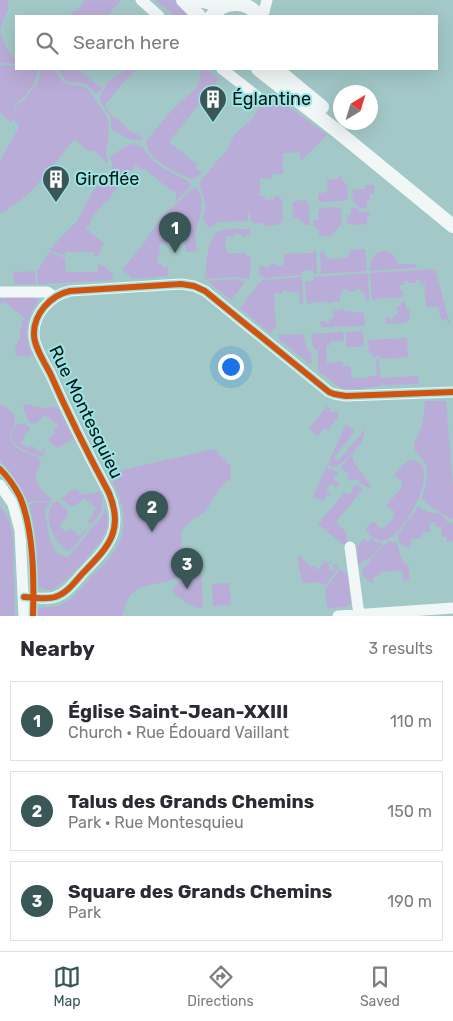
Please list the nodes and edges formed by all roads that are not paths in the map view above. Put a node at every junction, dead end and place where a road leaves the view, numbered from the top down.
1 (141, 0) edge
2 (183, 0) edge
3 (199, 0) edge
4 (267, 0) edge
5 (242, 1) edge
6 (223, 6) junction
7 (158, 15) edge
8 (198, 15) edge
9 (213, 15) edge
10 (258, 15) edge
11 (263, 15) edge
12 (223, 70) edge
13 (259, 70) edge
14 (277, 70) edge
15 (258, 97) dead end
16 (333, 115) edge
17 (351, 130) edge
18 (453, 214) edge
19 (453, 226) edge
20 (0, 292) edge
21 (55, 296) junction
22 (453, 392) edge
23 (0, 484) edge
24 (350, 547) dead end
25 (24, 596) junction
26 (453, 608) edge
27 (359, 615) junction
28 (24, 616) edge
29 (338, 616) edge

1 - 7 street
2 - 8 main road
3 - 6 main road
4 - 11 street
5 - 6 main road
5 - 10 main road
6 - 9 main road
12 - 15 street
13 - 19 main road
14 - 16 main road
17 - 18 main road
20 - 21 street
21 - 22 street
21 - 25 street, Rue Montesquieu
23 - 25 street
24 - 27 street
25 - 28 street
26 - 27 street
27 - 29 street

